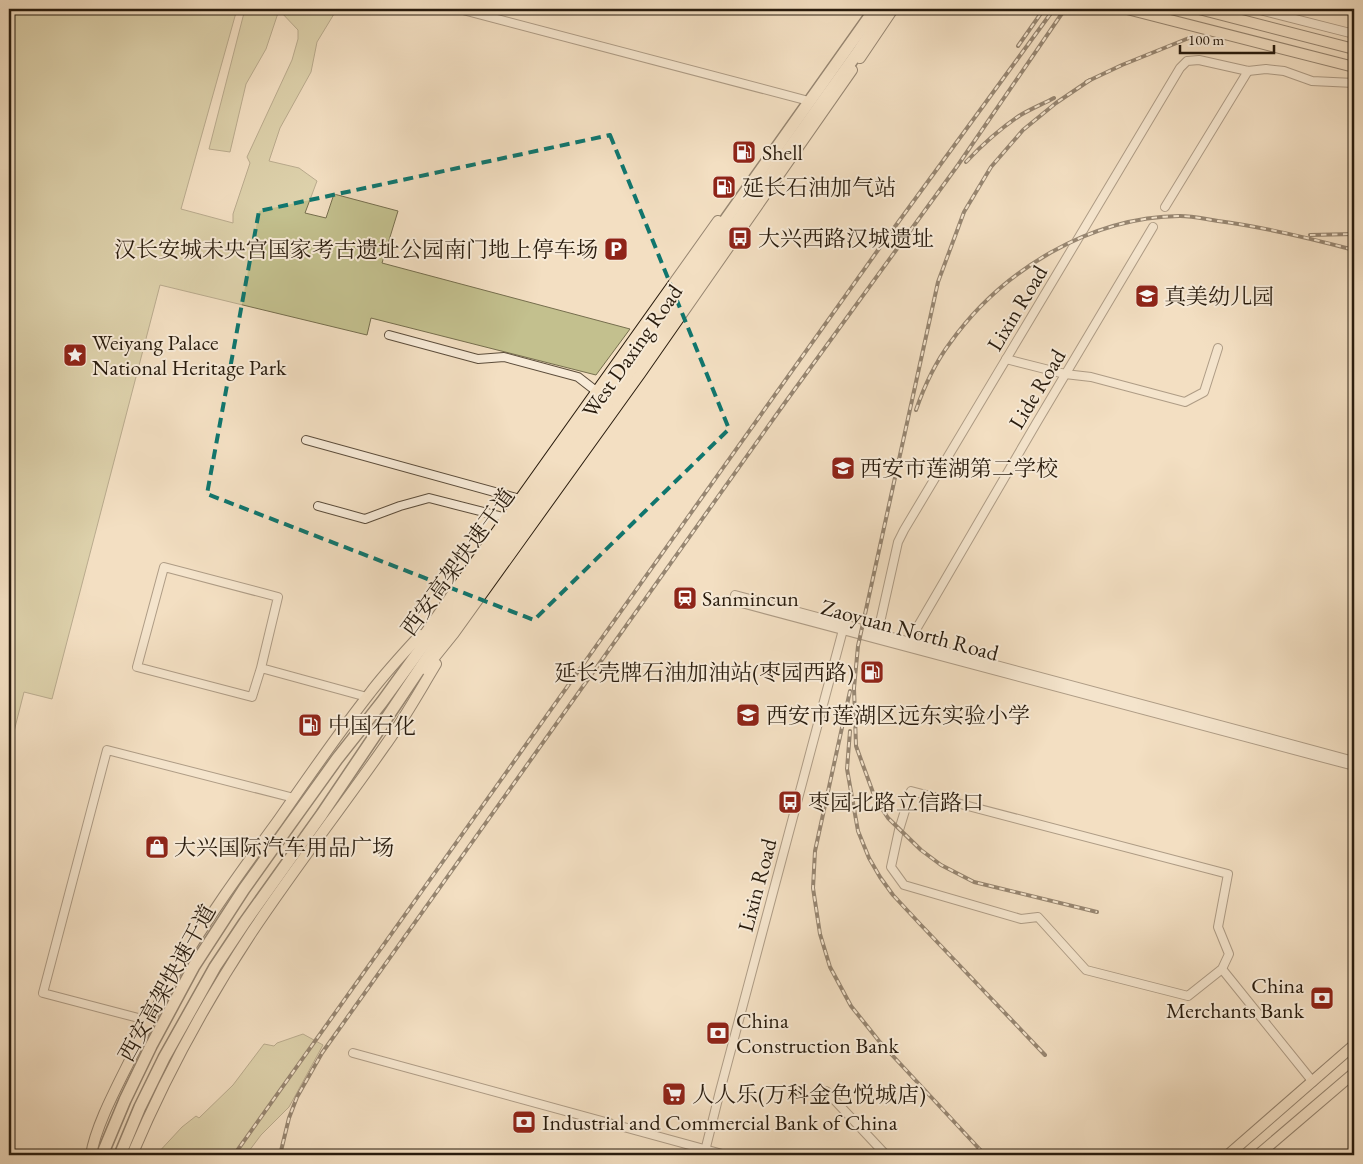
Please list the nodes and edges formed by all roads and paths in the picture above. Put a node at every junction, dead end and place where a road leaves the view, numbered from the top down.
1 (459, 9) edge
2 (869, 9) edge
3 (875, 9) edge
4 (886, 9) edge
5 (893, 9) edge
6 (1127, 9) edge
7 (1199, 9) edge
8 (1256, 9) edge
9 (1354, 34) edge
10 (1354, 49) edge
11 (1354, 67) edge
12 (1248, 71) junction
13 (1354, 83) edge
14 (805, 100) junction
15 (1165, 207) dead end
16 (1153, 227) dead end
17 (389, 335) dead end
18 (1218, 348) dead end
19 (1006, 359) junction
20 (1065, 374) junction
21 (596, 391) junction
22 (306, 440) dead end
23 (520, 499) junction
24 (318, 506) dead end
25 (506, 518) junction
26 (455, 610) junction
27 (437, 616) junction
28 (844, 627) junction
29 (454, 633) junction
30 (877, 635) junction
31 (908, 644) junction
32 (261, 668) junction
33 (367, 697) junction
34 (382, 702) junction
35 (393, 709) junction
36 (1354, 761) edge
37 (1354, 766) edge
38 (294, 798) junction
39 (1222, 969) junction
40 (150, 1021) junction
41 (1354, 1045) edge
42 (353, 1053) dead end
43 (1354, 1073) edge
44 (1313, 1082) junction
45 (826, 1091) dead end
46 (705, 1153) edge
47 (91, 1155) edge
48 (102, 1155) edge
49 (120, 1155) edge
50 (132, 1155) edge
51 (726, 1155) edge
52 (886, 1155) edge
53 (1228, 1155) edge
54 (1258, 1155) edge

1 - 14 street
2 - 14 main road, West Daxing Road
3 - 26 highway, 西安高架快速干道
4 - 26 highway, 西安高架快速干道
5 - 29 main road, West Daxing Road
6 - 11 main road
7 - 10 main road
8 - 9 street
12 - 13 street, Lixin Road
12 - 15 street
12 - 19 street, Lixin Road
14 - 21 main road, West Daxing Road
16 - 20 street, Lide Road
17 - 21 street
18 - 20 street
19 - 20 street
19 - 30 street, Lixin Road
20 - 31 street, Lide Road
21 - 23 main road, West Daxing Road
22 - 23 street
23 - 25 main road, West Daxing Road
24 - 25 street
25 - 27 main road, West Daxing Road
26 - 34 highway, 西安高架快速干道
26 - 35 highway, 西安高架快速干道
27 - 33 main road
27 - 34 main road, West Daxing Road
28 - 28 street, Zaoyuan North Road
28 - 30 street, Zaoyuan North Road
28 - 46 street, Lixin Road
29 - 35 main road, West Daxing Road
29 - 50 main road
30 - 31 street, Zaoyuan North Road
31 - 36 street, Zaoyuan North Road
31 - 37 street, Zaoyuan North Road
32 - 32 street
32 - 33 street
33 - 38 main road
34 - 48 highway, 西安高架快速干道
35 - 49 highway, 西安高架快速干道
38 - 40 main road
38 - 40 street
39 - 39 street
39 - 44 street
40 - 47 main road
41 - 44 main road
42 - 46 street
43 - 54 main road
44 - 53 main road
45 - 52 street
46 - 51 street

